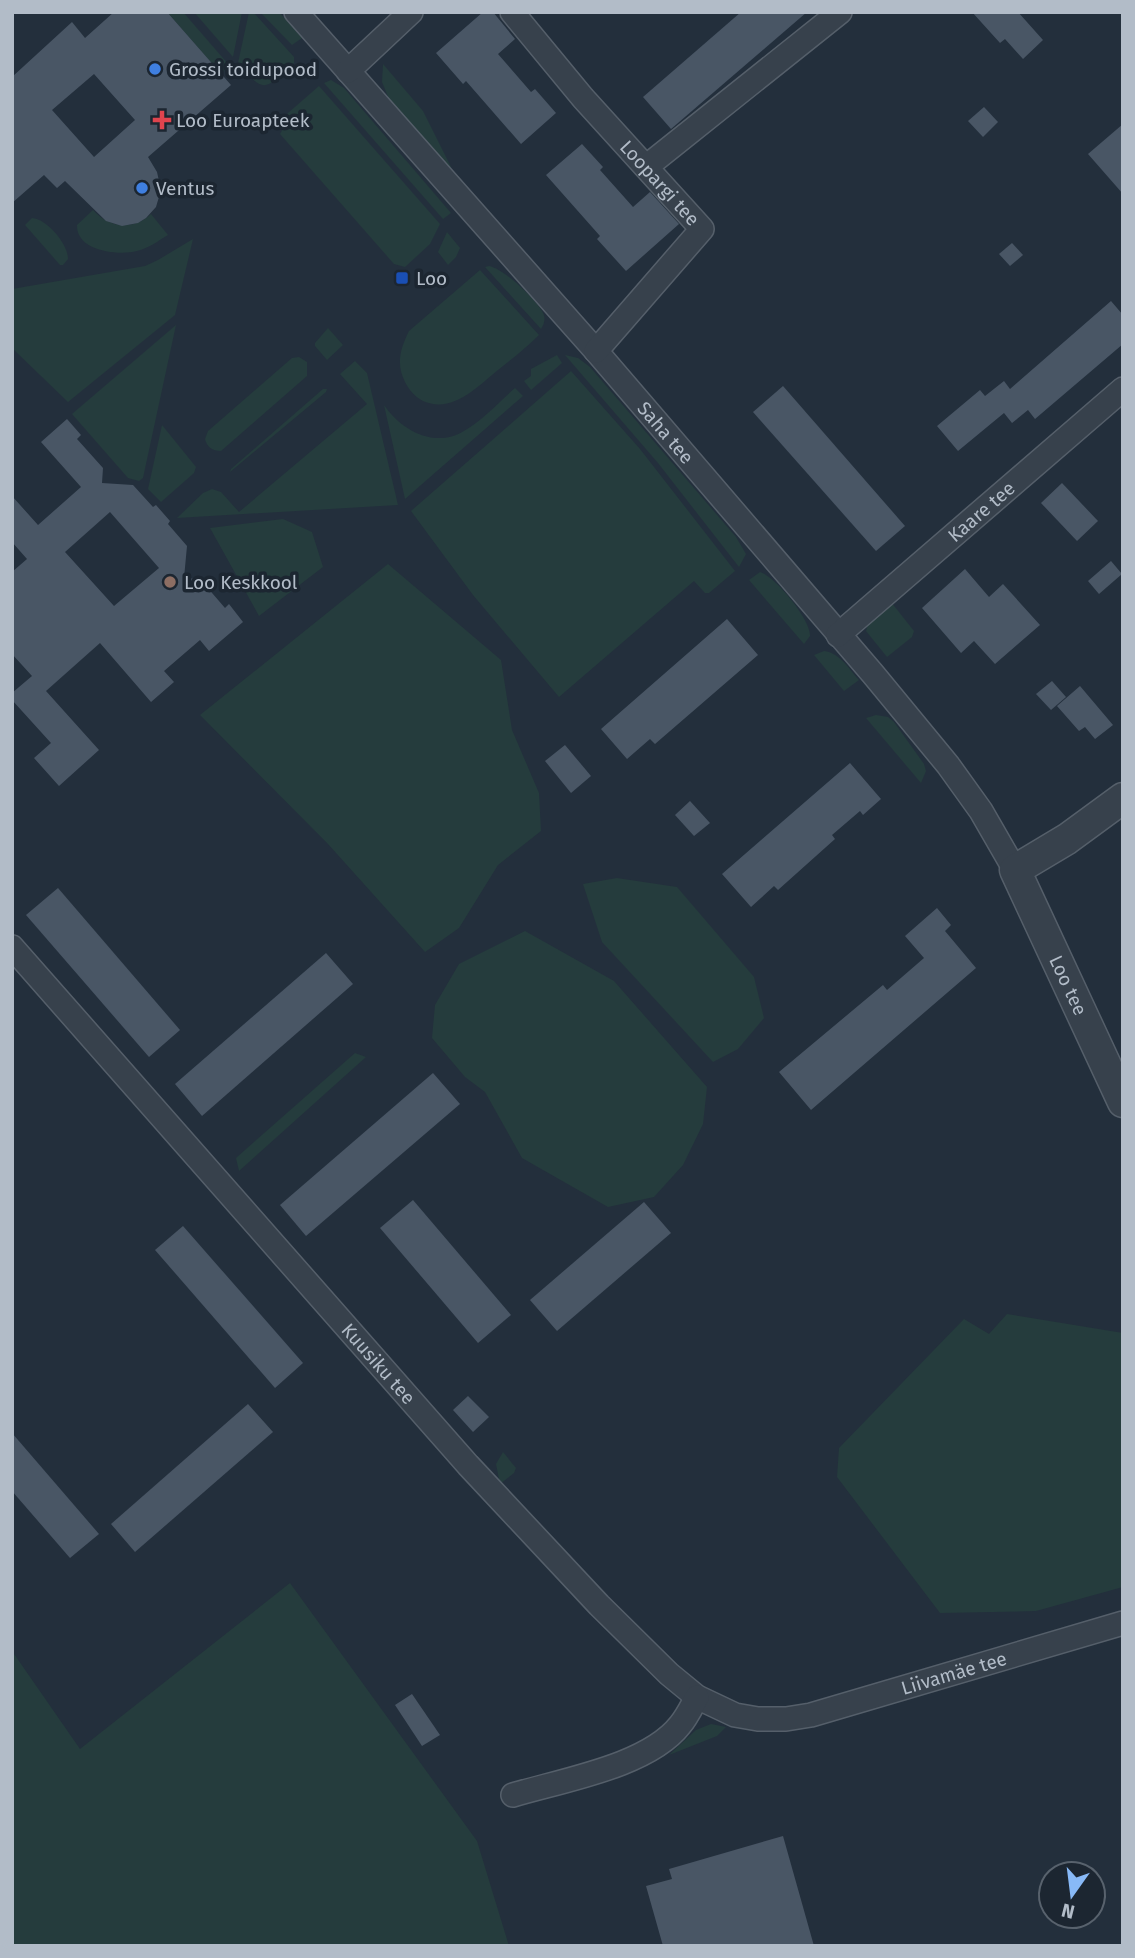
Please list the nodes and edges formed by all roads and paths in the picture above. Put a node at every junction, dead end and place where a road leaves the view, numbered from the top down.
1 (296, 12) edge
2 (411, 12) edge
3 (512, 12) edge
4 (840, 12) edge
5 (348, 71) junction
6 (646, 167) junction
7 (596, 351) junction
8 (1123, 389) edge
9 (838, 635) junction
10 (1123, 798) edge
11 (1015, 870) junction
12 (12, 947) edge
13 (1123, 1102) edge
14 (1123, 1623) edge
15 (697, 1697) junction
16 (786, 1719) joint
17 (513, 1795) dead end

1 - 5 street, Saha tee
2 - 5 street
3 - 6 street, Loopargi tee
4 - 6 street
5 - 7 street, Saha tee
6 - 7 street, Loopargi tee
7 - 9 street, Saha tee
8 - 9 street, Kaare tee
9 - 11 street, Saha tee
10 - 11 street
11 - 13 street, Loo tee
12 - 15 street, Kuusiku tee
14 - 16 street, Liivamäe tee
15 - 16 street, Kuusiku tee
15 - 17 street

